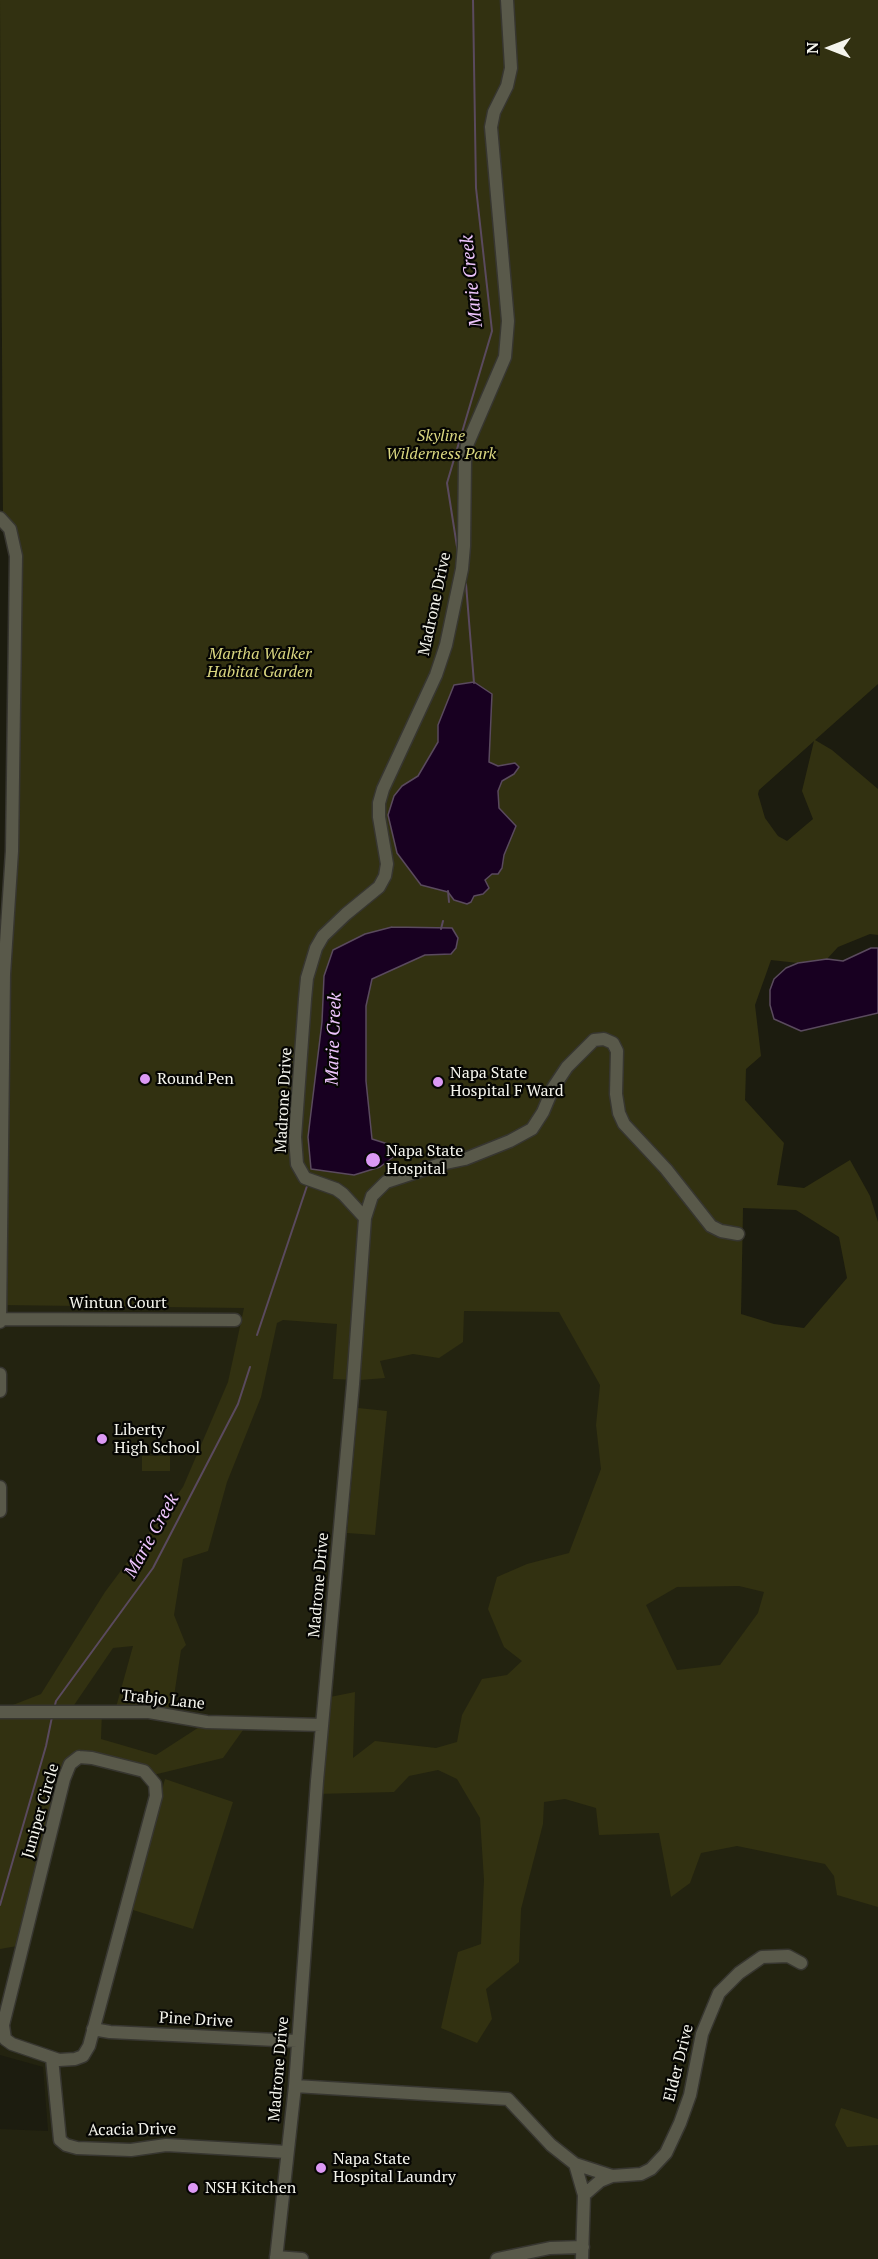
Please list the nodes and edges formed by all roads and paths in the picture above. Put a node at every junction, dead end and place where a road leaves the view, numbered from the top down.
1 (507, 0) edge
2 (2, 520) edge
3 (0, 1216) edge
4 (364, 1218) junction
5 (738, 1234) dead end
6 (235, 1320) dead end
7 (0, 1321) edge
8 (0, 1374) edge
9 (0, 1391) edge
10 (0, 1487) edge
11 (0, 1511) edge
12 (0, 1712) edge
13 (322, 1725) junction
14 (801, 1963) dead end
15 (93, 2029) junction
16 (297, 2041) junction
17 (52, 2058) junction
18 (296, 2086) junction
19 (288, 2152) junction
20 (575, 2164) junction
21 (612, 2176) junction
22 (584, 2195) junction
23 (582, 2253) edge
24 (276, 2258) edge
25 (302, 2259) edge
26 (497, 2259) edge

1 - 4 street, Madrone Drive
2 - 3 street
3 - 7 street
4 - 5 street
4 - 13 street, Madrone Drive
6 - 7 street, Wintun Court
8 - 9 street
10 - 11 street
12 - 13 street, Trabjo Lane
13 - 16 street, Madrone Drive
14 - 21 street, Elder Drive
15 - 16 street, Pine Drive
15 - 17 street, Juniper Circle
15 - 17 street, Juniper Circle
16 - 18 street, Madrone Drive
17 - 19 street, Acacia Drive
18 - 19 street, Madrone Drive
18 - 20 street, Elder Drive
19 - 24 street, Madrone Drive
20 - 21 street, Elder Drive
20 - 22 street
21 - 22 street
22 - 23 street
23 - 26 street
24 - 25 street

